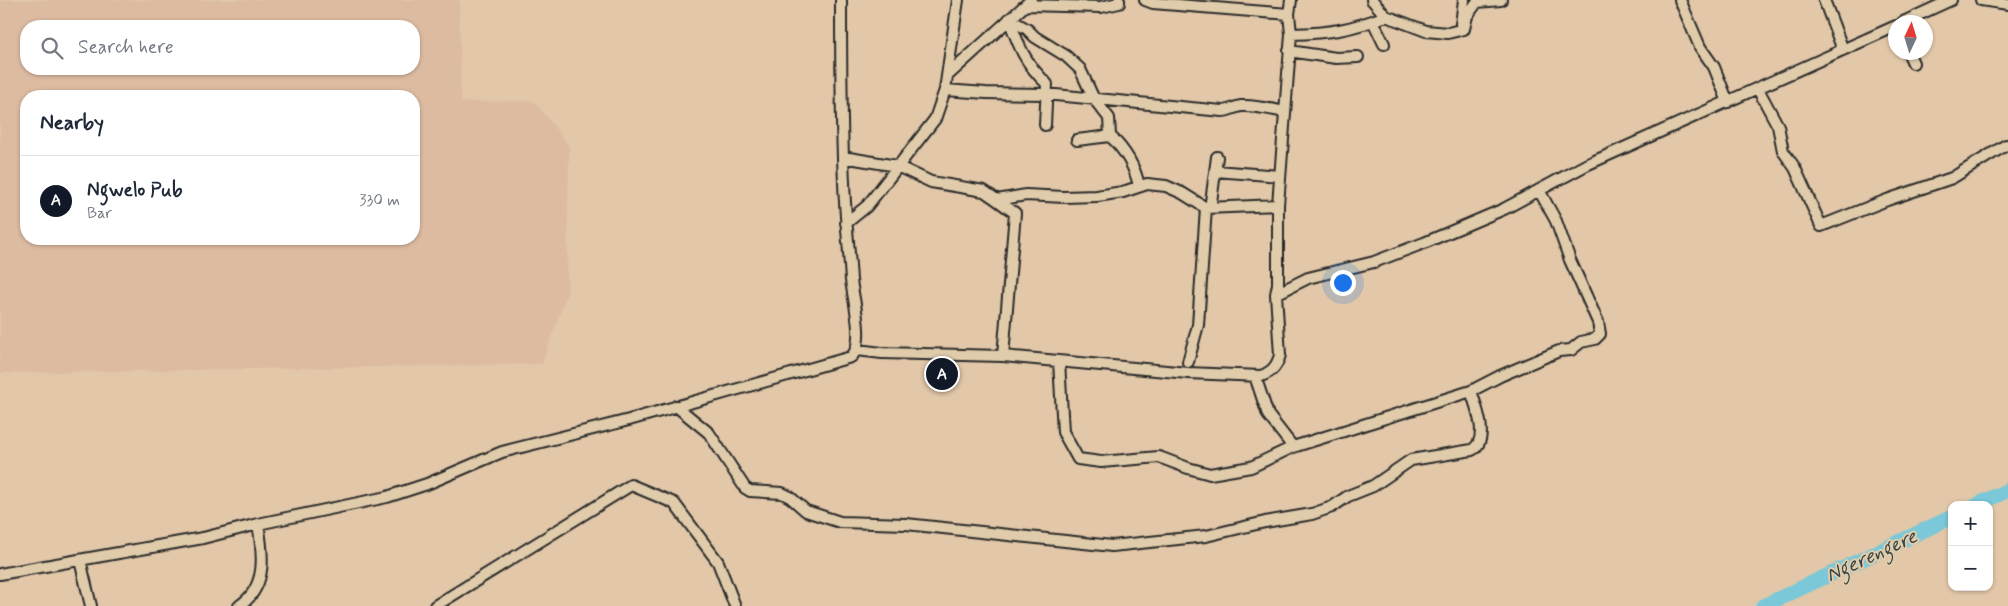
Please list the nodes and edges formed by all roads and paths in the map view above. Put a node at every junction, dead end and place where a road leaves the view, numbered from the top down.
1 (841, 0) edge
2 (958, 0) edge
3 (1119, 0) edge
4 (1145, 0) edge
5 (1291, 0) edge
6 (1372, 0) edge
7 (1464, 0) edge
8 (1501, 0) edge
9 (1680, 0) edge
10 (1824, 0) edge
11 (1951, 0) edge
12 (1981, 0) edge
13 (1028, 2) edge
14 (2008, 4) edge
15 (1289, 14) junction
16 (1918, 15) edge
17 (1386, 16) junction
18 (1009, 19) junction
19 (1373, 21) junction
20 (1460, 30) junction
21 (1888, 30) edge
22 (1291, 34) junction
23 (1384, 44) dead end
24 (1843, 50) junction
25 (1289, 51) junction
26 (1358, 57) dead end
27 (1912, 60) edge
28 (1913, 63) dead end
29 (947, 77) junction
30 (1758, 89) junction
31 (945, 90) junction
32 (1047, 94) junction
33 (1094, 99) junction
34 (1728, 102) junction
35 (1284, 112) junction
36 (1045, 125) dead end
37 (1110, 136) junction
38 (1077, 140) dead end
39 (2006, 145) dead end
40 (843, 157) junction
41 (1217, 157) dead end
42 (897, 166) junction
43 (1215, 170) junction
44 (1280, 176) junction
45 (1139, 186) junction
46 (1539, 190) junction
47 (997, 200) junction
48 (1208, 205) junction
49 (1278, 205) junction
50 (846, 223) junction
51 (1276, 294) junction
52 (857, 350) junction
53 (1003, 356) junction
54 (1059, 361) junction
55 (1188, 362) dead end
56 (1255, 376) junction
57 (1471, 391) junction
58 (676, 406) junction
59 (1294, 447) junction
60 (258, 524) junction
61 (80, 560) junction
62 (0, 574) edge
63 (90, 606) edge
64 (239, 606) edge
65 (435, 606) edge
66 (735, 606) edge

1 - 40 street
2 - 29 street
3 - 13 street
4 - 15 street
5 - 15 street
6 - 17 street
7 - 20 street
8 - 20 street
9 - 34 street
10 - 24 street
11 - 16 street
12 - 14 street
13 - 18 street
15 - 22 street
17 - 19 street
17 - 20 street
18 - 29 street
18 - 32 street
18 - 33 street
19 - 22 street
19 - 23 street
21 - 24 street
22 - 25 street
24 - 30 street
25 - 26 street
25 - 35 street
27 - 28 street
29 - 31 street
30 - 34 street
30 - 39 street
31 - 32 street
31 - 42 street
32 - 33 street
32 - 36 street
33 - 35 street
33 - 37 street
34 - 46 street
35 - 44 street
37 - 38 street
37 - 45 street
40 - 42 street
40 - 50 street
41 - 43 street
42 - 47 street
42 - 50 street
43 - 44 street
43 - 48 street
44 - 49 street
45 - 47 street
45 - 48 street
46 - 51 street
46 - 57 street
47 - 53 street
48 - 49 street
48 - 55 street
49 - 51 street
50 - 52 street
51 - 56 street
52 - 53 street
52 - 58 street
53 - 54 street
54 - 56 street
54 - 59 street
56 - 59 street
57 - 58 street
57 - 59 street
58 - 60 street
60 - 61 street
60 - 64 street
61 - 62 street
61 - 63 street
65 - 66 street

